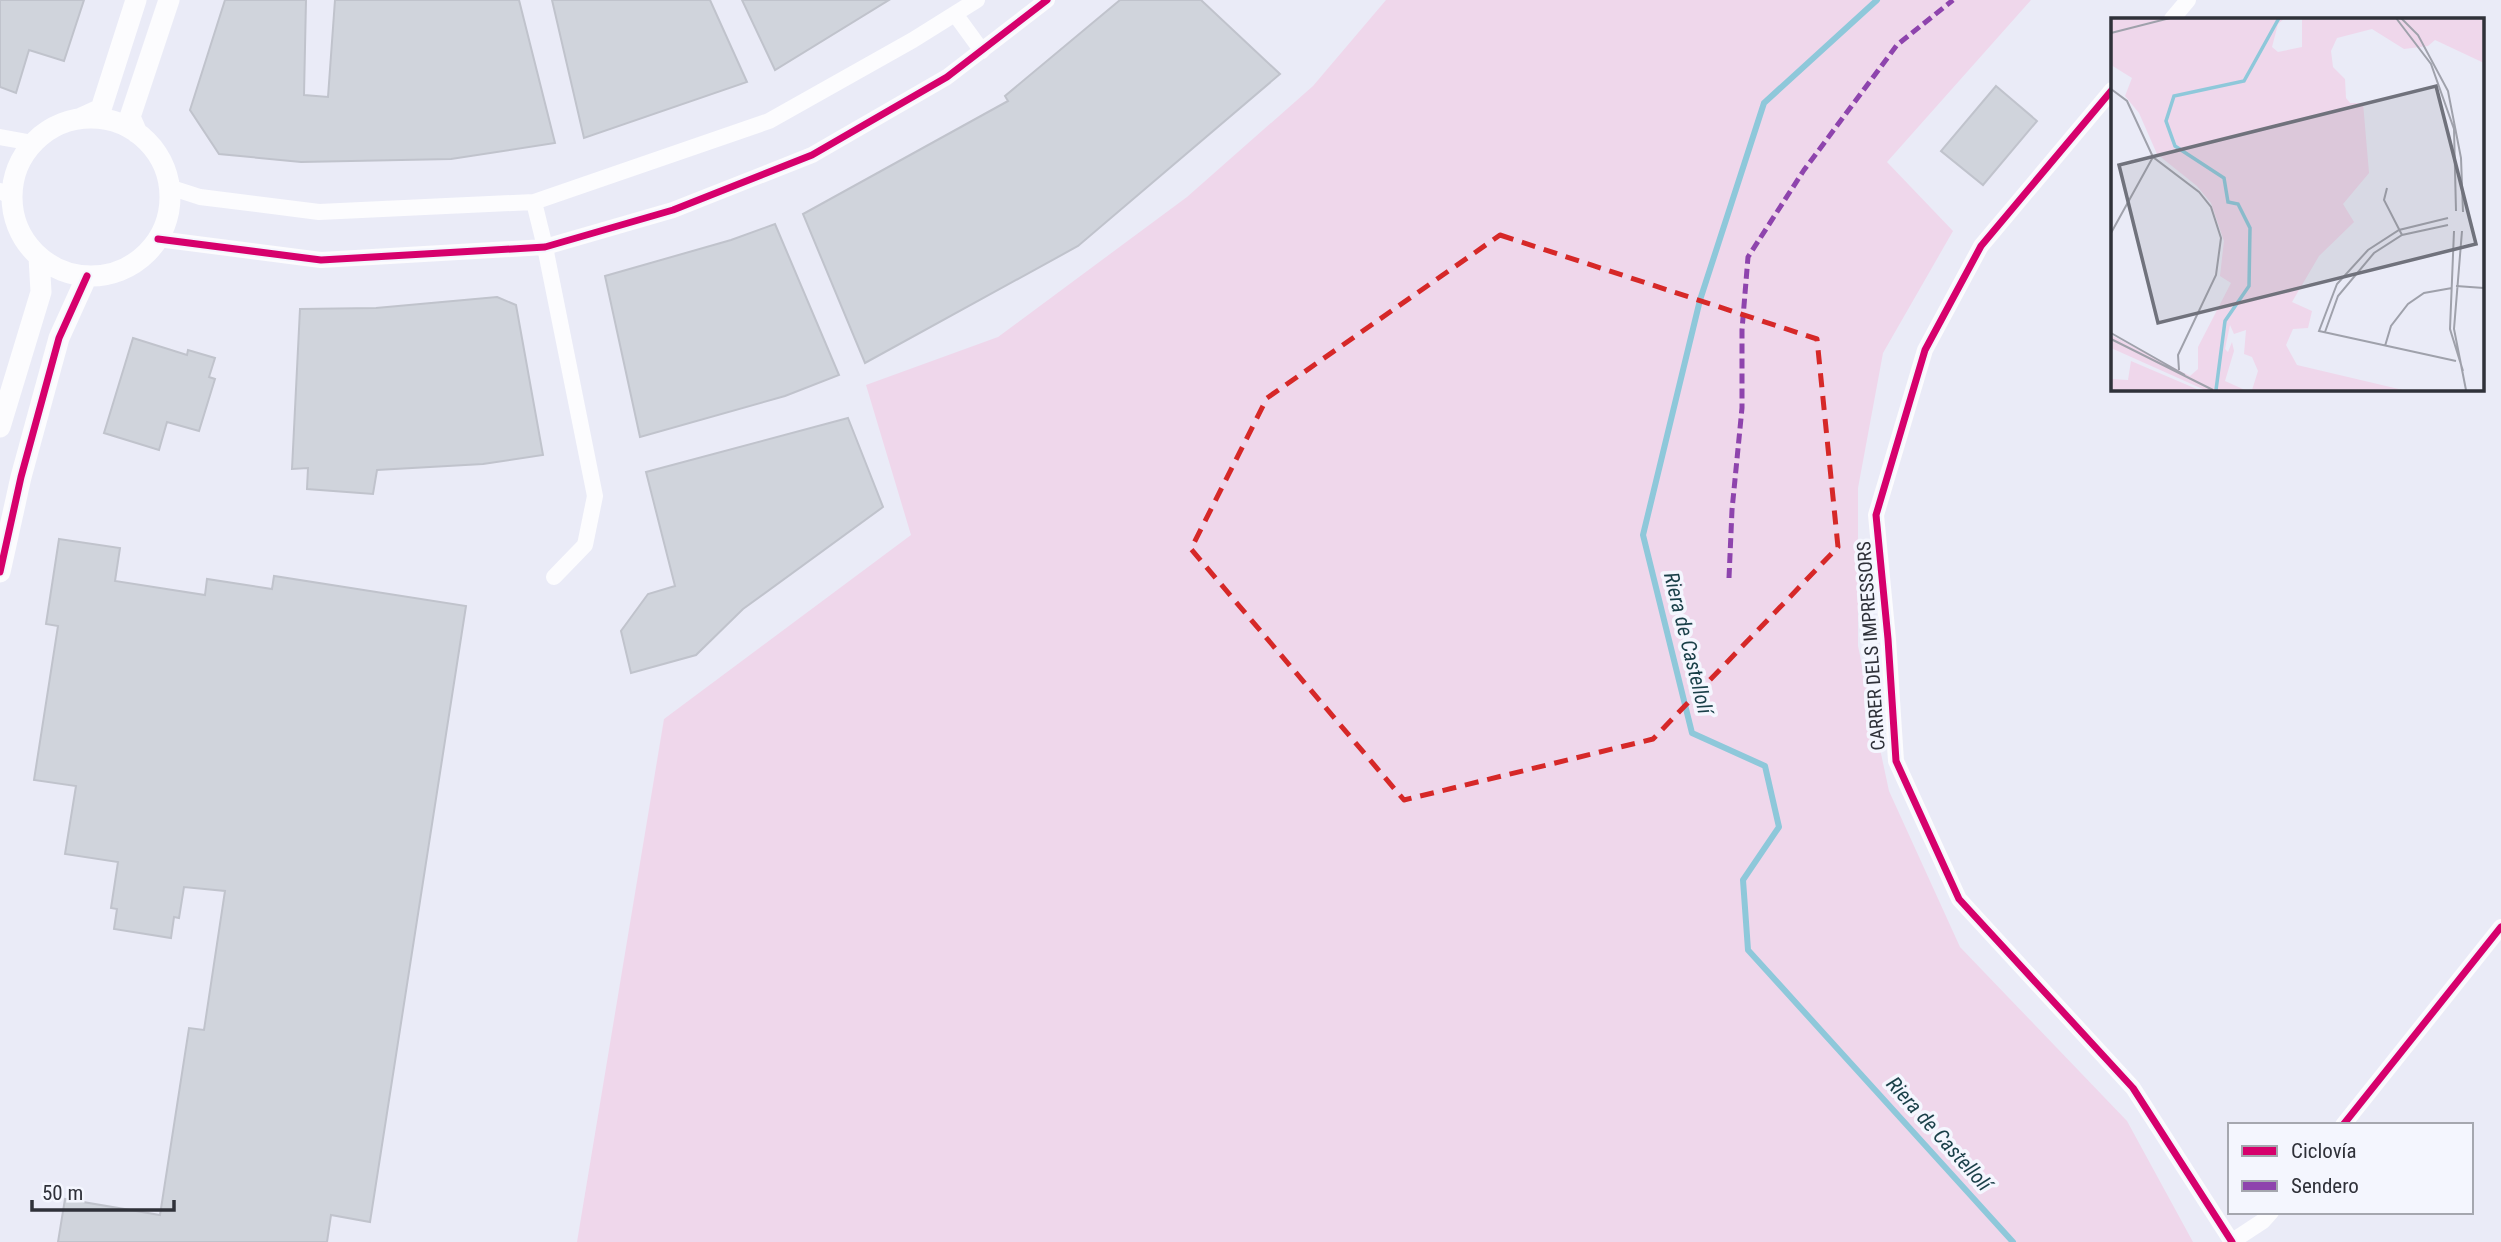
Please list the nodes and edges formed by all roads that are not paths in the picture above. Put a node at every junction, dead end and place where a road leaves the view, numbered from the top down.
1 (136, 0) edge
2 (169, 0) edge
3 (977, 0) edge
4 (1047, 0) edge
5 (2188, 0) edge
6 (955, 14) junction
7 (2173, 18) edge
8 (982, 51) junction
9 (2111, 91) edge
10 (79, 119) junction
11 (137, 133) junction
12 (0, 137) edge
13 (33, 142) junction
14 (169, 187) junction
15 (6, 194) edge
16 (534, 202) junction
17 (158, 239) junction
18 (545, 247) junction
19 (39, 257) junction
20 (87, 276) junction
21 (0, 427) edge
22 (0, 572) edge
23 (554, 577) dead end
24 (2501, 927) edge
25 (2345, 1123) edge
26 (2269, 1214) edge
27 (2232, 1242) edge

1 - 10 street
2 - 11 street
3 - 6 street
4 - 8 street
5 - 7 street
6 - 8 street
6 - 16 street
8 - 18 street
9 - 27 street, CARRER DELS IMPRESSORS
10 - 11 street
10 - 13 street
11 - 14 street
12 - 13 street
13 - 15 street
14 - 16 street
14 - 17 street
15 - 19 street
16 - 18 street
17 - 18 street
17 - 20 street
18 - 23 street
19 - 20 street
19 - 21 street
20 - 22 street
24 - 25 street
26 - 27 street

